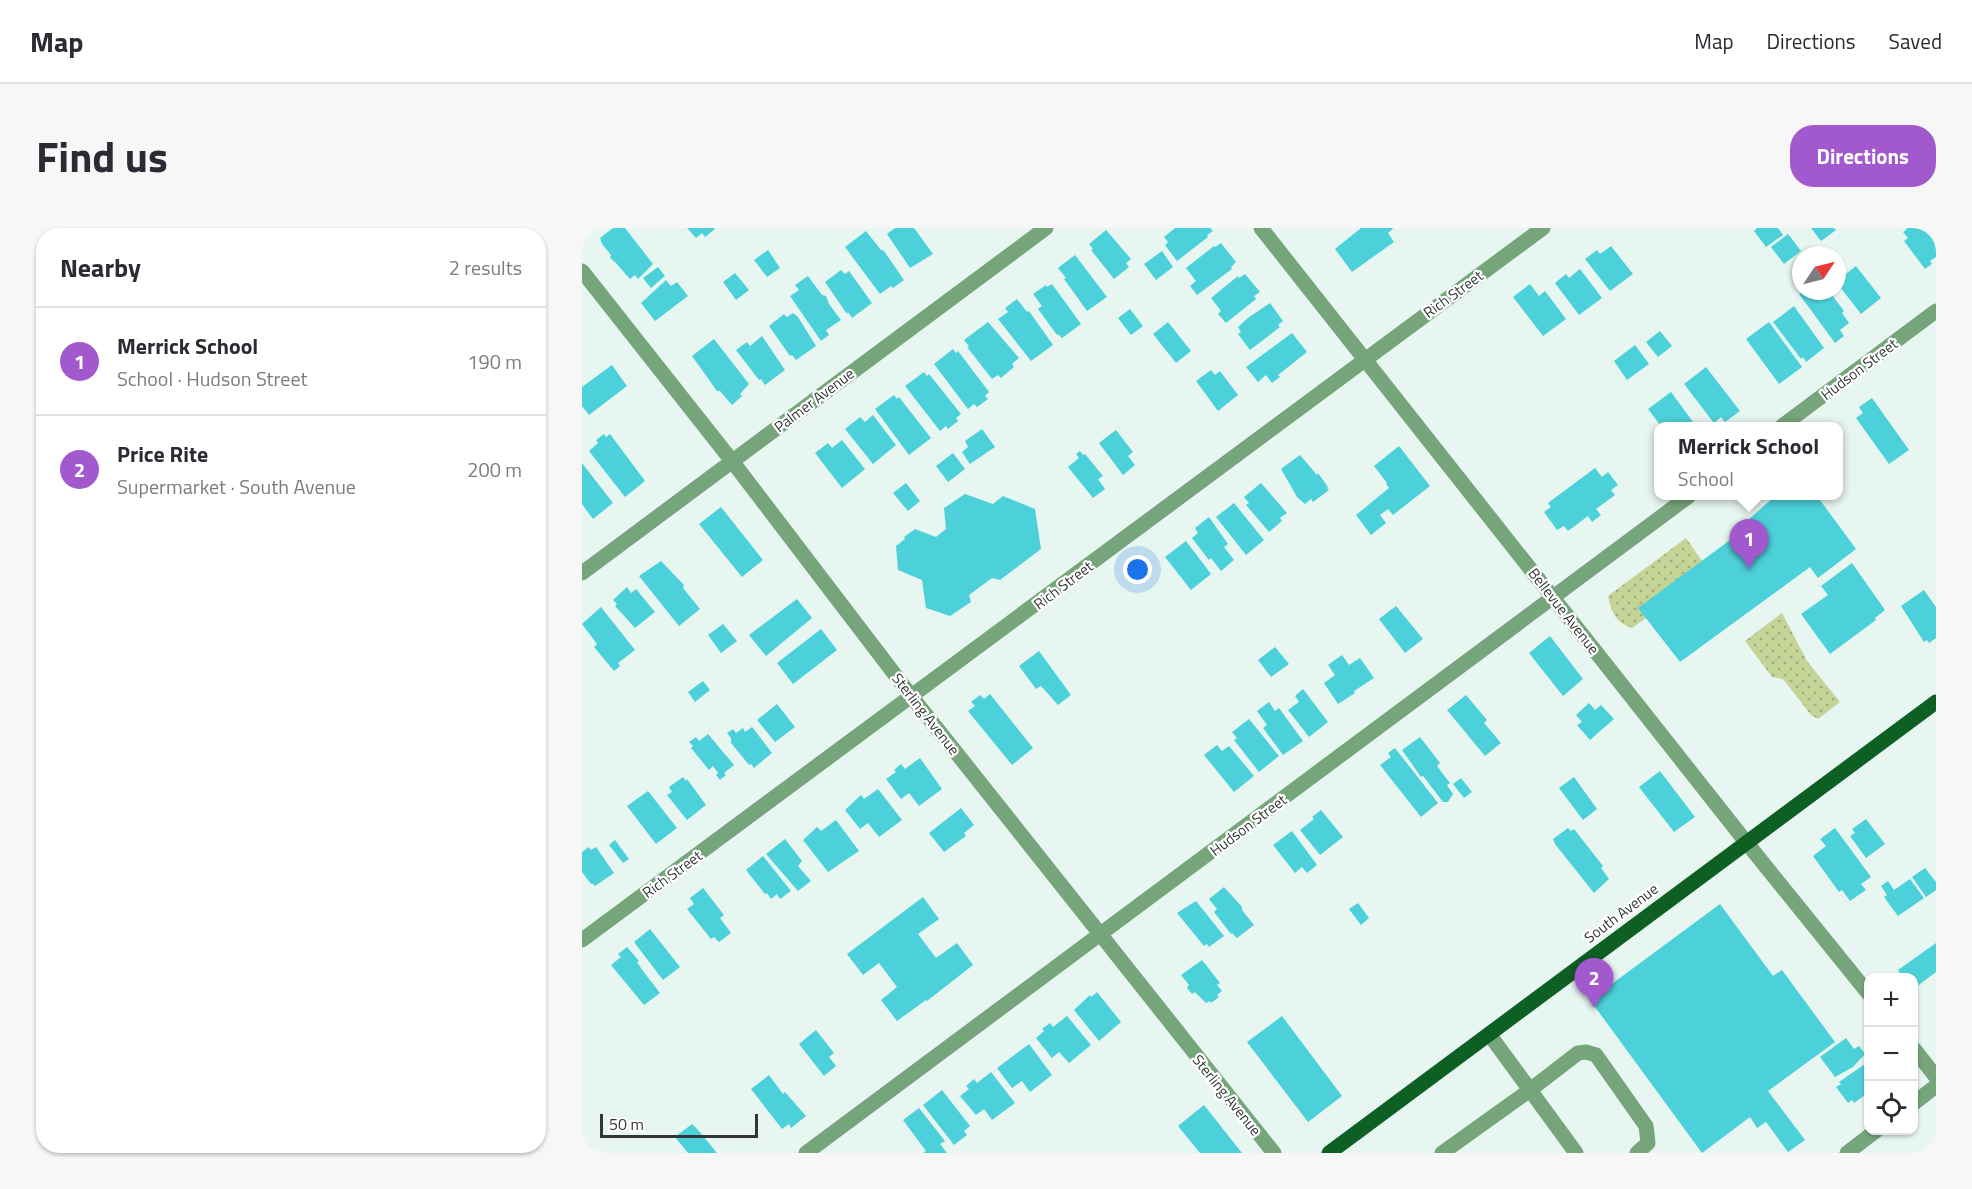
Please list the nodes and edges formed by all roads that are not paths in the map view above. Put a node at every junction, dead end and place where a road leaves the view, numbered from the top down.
1 (1046, 228) edge
2 (1261, 228) edge
3 (1543, 228) edge
4 (582, 271) edge
5 (1936, 311) edge
6 (1365, 359) junction
7 (1787, 422) edge
8 (732, 461) junction
9 (1682, 500) edge
10 (582, 573) edge
11 (1553, 597) junction
12 (912, 697) junction
13 (1936, 702) edge
14 (1746, 842) junction
15 (1100, 936) junction
16 (582, 940) edge
17 (1864, 987) edge
18 (1489, 1034) junction
19 (1918, 1054) edge
20 (1936, 1077) edge
21 (1936, 1086) edge
22 (1530, 1090) junction
23 (1918, 1100) edge
24 (1872, 1135) edge
25 (806, 1153) edge
26 (1274, 1153) edge
27 (1329, 1153) edge
28 (1442, 1153) edge
29 (1576, 1153) edge
30 (1637, 1153) edge
31 (1847, 1153) edge

1 - 8 street, Palmer Avenue
2 - 6 street, Bellevue Avenue
3 - 6 street, Rich Street
4 - 8 street, Sterling Avenue
5 - 7 street, Hudson Street
6 - 11 street, Bellevue Avenue
6 - 12 street, Rich Street
8 - 10 street, Palmer Avenue
8 - 12 street, Sterling Avenue
9 - 11 street, Hudson Street
11 - 14 street, Bellevue Avenue
11 - 15 street, Hudson Street
12 - 15 street, Sterling Avenue
12 - 16 street, Rich Street
13 - 14 main road, South Avenue
14 - 17 street, Bellevue Avenue
14 - 18 main road, South Avenue
15 - 25 street, Hudson Street
15 - 26 street, Sterling Avenue
18 - 22 street
18 - 27 main road, South Avenue
19 - 20 street
21 - 23 street
22 - 28 street
22 - 29 street
22 - 30 street
24 - 31 street

